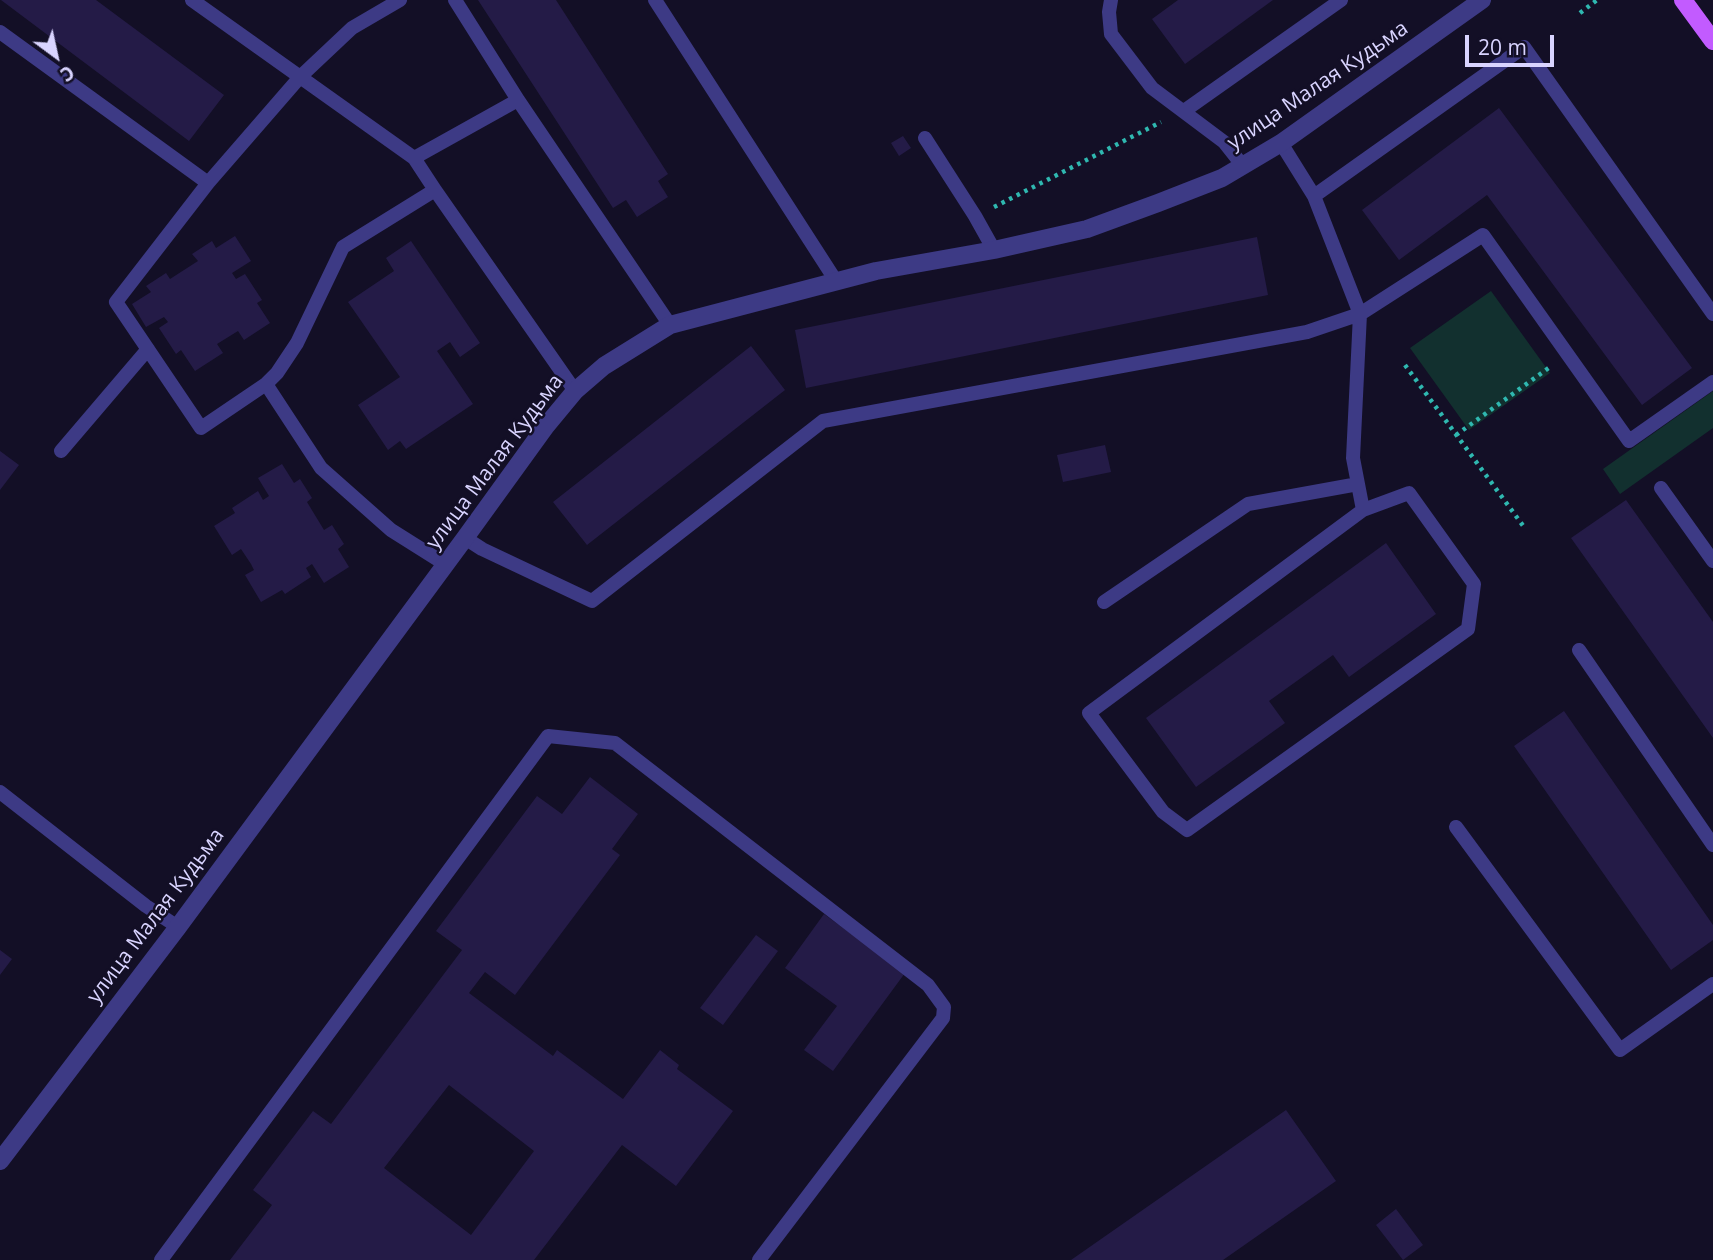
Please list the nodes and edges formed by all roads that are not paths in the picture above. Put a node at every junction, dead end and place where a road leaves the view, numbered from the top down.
1 (192, 0) edge
2 (400, 0) edge
3 (455, 0) edge
4 (655, 0) edge
5 (1111, 0) edge
6 (1341, 0) edge
7 (1482, 0) edge
8 (1683, 0) edge
9 (0, 32) edge
10 (1713, 41) edge
11 (300, 77) junction
12 (518, 100) junction
13 (1184, 111) junction
14 (925, 138) dead end
15 (1281, 143) junction
16 (414, 158) junction
17 (1244, 166) junction
18 (208, 183) junction
19 (435, 190) junction
20 (1314, 196) junction
21 (994, 250) junction
22 (836, 281) junction
23 (1360, 314) junction
24 (1713, 314) edge
25 (670, 325) junction
26 (148, 349) junction
27 (1713, 382) edge
28 (266, 384) junction
29 (575, 391) junction
30 (61, 450) dead end
31 (1358, 484) junction
32 (1661, 488) dead end
33 (1363, 510) junction
34 (465, 538) junction
35 (1713, 561) edge
36 (445, 564) junction
37 (1104, 602) dead end
38 (1579, 650) dead end
39 (0, 792) edge
40 (1456, 827) dead end
41 (1713, 845) edge
42 (178, 927) junction
43 (1713, 984) edge
44 (0, 1161) edge
45 (161, 1260) edge
46 (759, 1260) edge

1 - 11 lane
2 - 11 lane
3 - 12 lane
4 - 22 lane
5 - 13 lane
6 - 13 lane
7 - 15 street, улица Малая Кудьма
8 - 10 main road
9 - 18 lane
11 - 16 lane
11 - 18 lane
12 - 16 lane
12 - 25 lane
13 - 17 lane
14 - 21 lane
15 - 17 street, улица Малая Кудьма
15 - 20 lane
16 - 19 lane
17 - 21 street, улица Малая Кудьма
18 - 26 lane
19 - 28 lane
19 - 29 lane
20 - 23 lane
20 - 24 lane
21 - 22 street, улица Малая Кудьма
22 - 25 street, улица Малая Кудьма
23 - 27 lane
23 - 31 lane
23 - 34 lane
25 - 29 street, улица Малая Кудьма
26 - 28 lane
26 - 30 lane
28 - 36 lane
29 - 34 street, улица Малая Кудьма
31 - 33 lane
31 - 37 lane
32 - 35 lane
33 - 33 lane
34 - 36 street, улица Малая Кудьма
36 - 42 street, улица Малая Кудьма
38 - 41 lane
39 - 42 lane
40 - 43 lane
42 - 44 street, улица Малая Кудьма
45 - 46 lane

